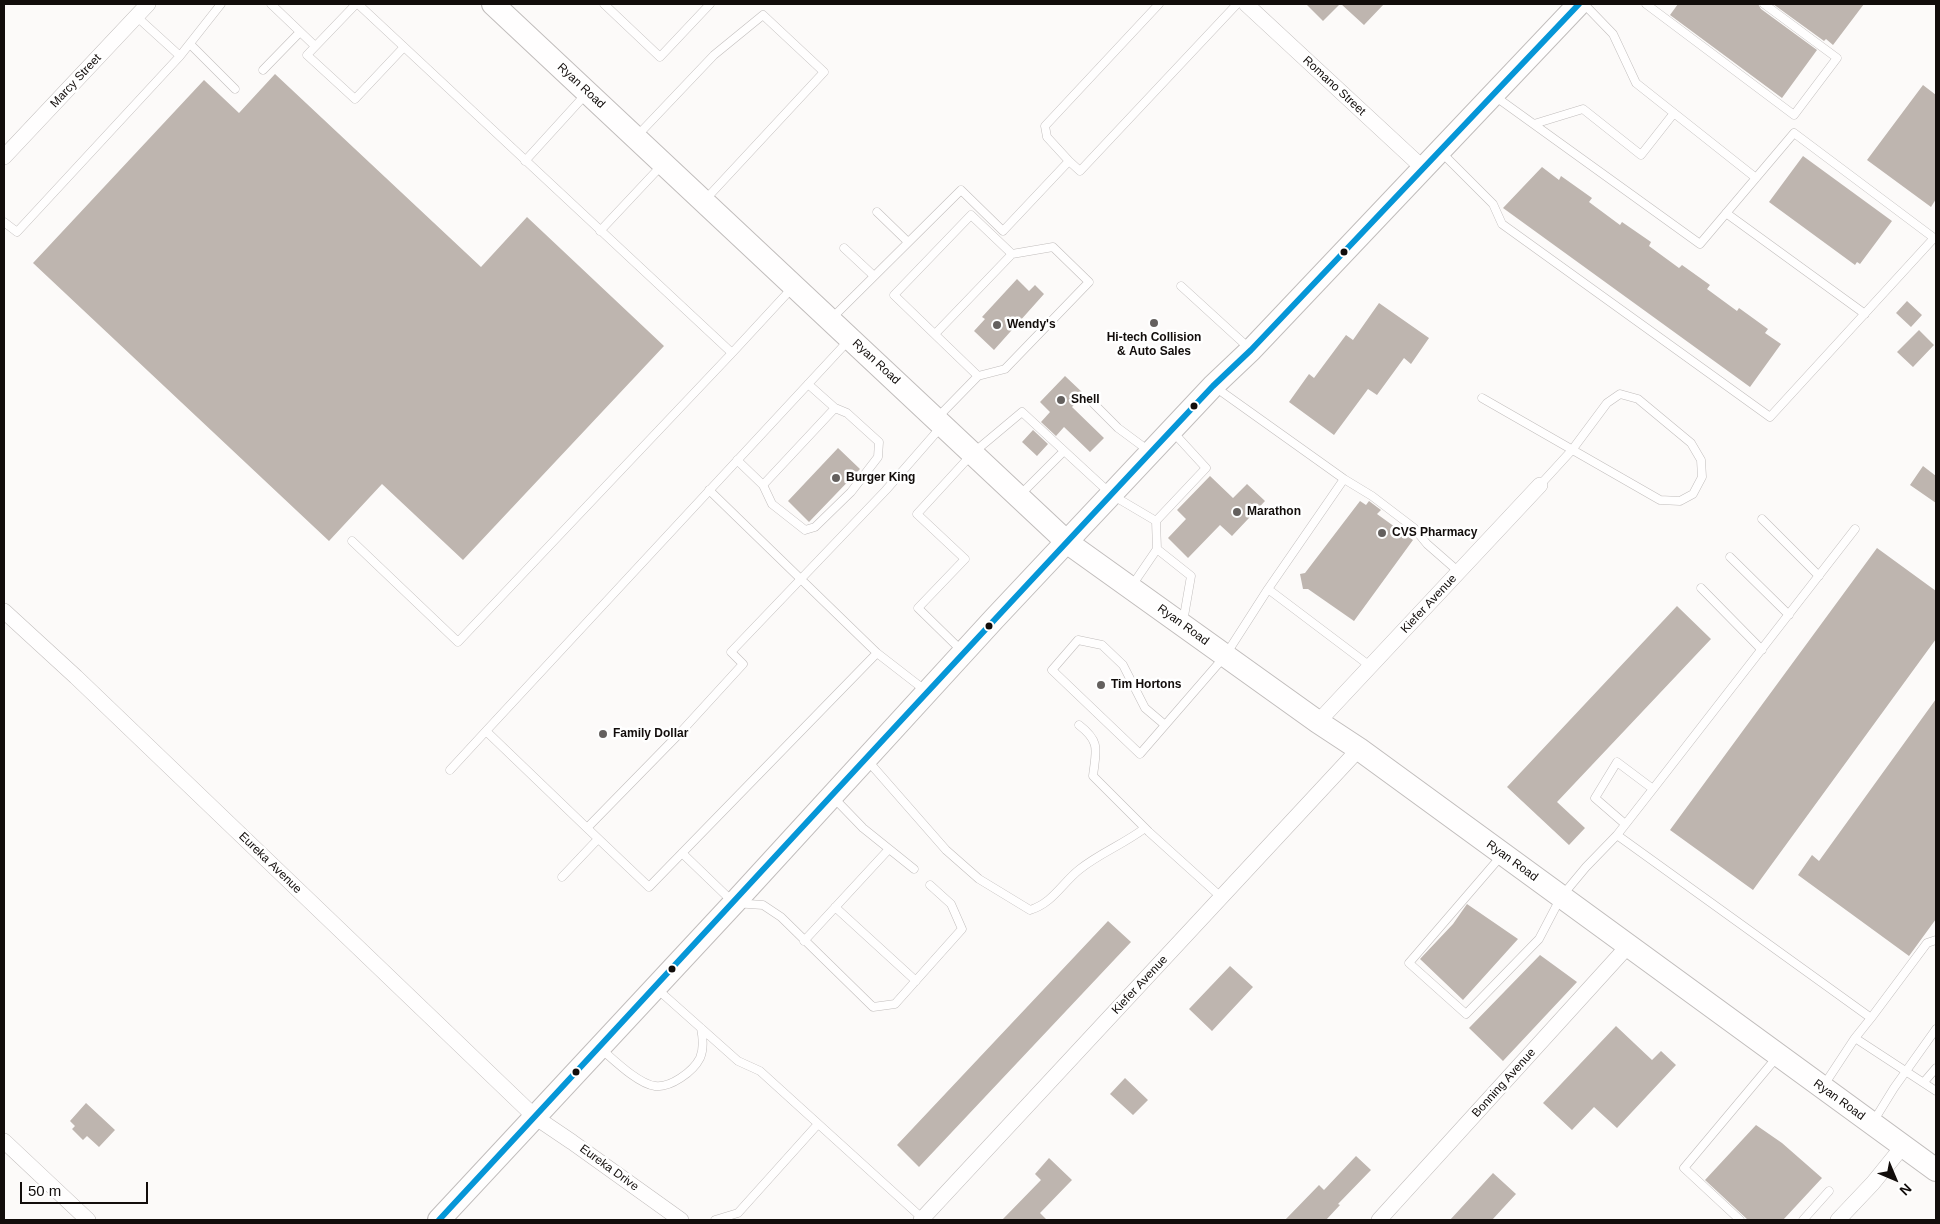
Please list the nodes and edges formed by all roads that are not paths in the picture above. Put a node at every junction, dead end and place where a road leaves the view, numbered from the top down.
1 (148, 4) edge
2 (221, 4) edge
3 (271, 4) edge
4 (357, 4) edge
5 (604, 4) edge
6 (710, 4) edge
7 (1159, 4) edge
8 (1237, 4) edge
9 (1246, 4) edge
10 (1579, 4) edge
11 (1584, 4) edge
12 (1646, 4) edge
13 (1764, 4) edge
14 (501, 6) edge
15 (136, 16) junction
16 (300, 32) junction
17 (190, 44) junction
18 (315, 46) junction
19 (404, 47) junction
20 (180, 56) junction
21 (263, 70) dead end
22 (235, 89) dead end
23 (587, 92) junction
24 (1493, 94) junction
25 (1674, 113) junction
26 (1534, 124) junction
27 (636, 138) junction
28 (1439, 151) junction
29 (4, 157) edge
30 (525, 161) junction
31 (1069, 161) junction
32 (664, 164) junction
33 (1423, 168) junction
34 (1756, 178) junction
35 (704, 201) junction
36 (877, 212) dead end
37 (1726, 213) junction
38 (4, 222) edge
39 (600, 231) junction
40 (908, 242) junction
41 (844, 248) dead end
42 (1012, 254) junction
43 (874, 276) junction
44 (795, 286) junction
45 (1182, 286) dead end
46 (1865, 314) junction
47 (830, 319) junction
48 (936, 333) junction
49 (850, 338) junction
50 (1251, 350) junction
51 (732, 353) junction
52 (978, 376) junction
53 (808, 384) junction
54 (1213, 386) junction
55 (1482, 398) dead end
56 (1093, 403) dead end
57 (836, 408) junction
58 (940, 422) junction
59 (1171, 431) junction
60 (1572, 450) junction
61 (1064, 451) junction
62 (1151, 452) junction
63 (973, 453) junction
64 (737, 460) junction
65 (1344, 479) junction
66 (763, 485) junction
67 (1540, 485) joint
68 (709, 490) junction
69 (1112, 495) junction
70 (1019, 496) junction
71 (1762, 519) dead end
72 (1156, 521) junction
73 (1854, 529) dead end
74 (352, 541) dead end
75 (1068, 543) junction
76 (1157, 550) junction
77 (1730, 557) dead end
78 (1458, 572) junction
79 (1819, 576) junction
80 (800, 579) junction
81 (1131, 588) junction
82 (1701, 588) dead end
83 (1268, 589) junction
84 (4, 611) edge
85 (1789, 615) junction
86 (1183, 625) junction
87 (1762, 650) junction
88 (964, 653) junction
89 (877, 654) junction
90 (1225, 656) junction
91 (1370, 666) junction
92 (928, 692) junction
93 (1318, 722) junction
94 (1078, 725) dead end
95 (1165, 725) junction
96 (486, 731) junction
97 (1359, 749) junction
98 (866, 759) junction
99 (450, 770) dead end
100 (1653, 789) junction
101 (832, 796) junction
102 (1626, 824) junction
103 (587, 828) junction
104 (1145, 828) junction
105 (1617, 835) junction
106 (598, 839) junction
107 (889, 849) junction
108 (682, 853) junction
109 (1502, 854) junction
110 (914, 869) dead end
111 (562, 877) dead end
112 (930, 885) dead end
113 (1222, 897) junction
114 (1562, 897) junction
115 (734, 903) junction
116 (835, 907) junction
117 (1936, 940) edge
118 (804, 941) junction
119 (1628, 946) junction
120 (916, 981) junction
121 (655, 988) junction
122 (1871, 1018) junction
123 (701, 1028) junction
124 (1936, 1029) edge
125 (1855, 1038) junction
126 (599, 1047) junction
127 (1779, 1056) junction
128 (1936, 1068) edge
129 (1907, 1071) junction
130 (1924, 1082) junction
131 (1822, 1088) junction
132 (1936, 1091) edge
133 (535, 1117) junction
134 (818, 1124) junction
135 (1872, 1124) junction
136 (4, 1141) edge
137 (1903, 1146) junction
138 (1936, 1170) edge
139 (1829, 1191) dead end
140 (922, 1219) edge
141 (88, 1220) edge
142 (438, 1220) edge
143 (681, 1220) edge
144 (715, 1220) edge
145 (1379, 1220) edge
146 (1740, 1220) edge
147 (1802, 1220) edge
148 (1838, 1220) edge

1 - 15 street, Marcy Street
2 - 17 lane
3 - 16 lane
4 - 18 lane
4 - 19 lane
5 - 6 lane
7 - 31 lane
8 - 31 lane
9 - 33 street, Romano Street
10 - 24 main road
11 - 25 lane
12 - 13 lane
14 - 23 main road, Ryan Road
15 - 20 lane
15 - 29 street, Marcy Street
16 - 18 lane
16 - 21 lane
17 - 20 lane
17 - 22 lane
18 - 19 lane
19 - 30 lane
20 - 38 lane
23 - 27 main road, Ryan Road
23 - 30 lane
24 - 26 lane
24 - 28 main road
25 - 26 lane
25 - 34 lane
26 - 37 lane
27 - 32 main road, Ryan Road
27 - 35 lane
28 - 33 main road
28 - 46 lane
30 - 39 lane
31 - 40 lane
32 - 35 main road, Ryan Road
32 - 39 lane
33 - 50 main road
34 - 37 lane
34 - 46 lane
35 - 44 main road, Ryan Road
36 - 40 lane
37 - 46 lane
39 - 51 lane
40 - 43 lane
41 - 43 lane
42 - 48 lane
42 - 48 lane
42 - 52 lane
43 - 47 lane
44 - 47 main road, Ryan Road
44 - 51 lane
45 - 50 lane
47 - 49 main road, Ryan Road
48 - 52 lane
49 - 53 lane
49 - 58 main road, Ryan Road
50 - 54 main road
51 - 74 lane
52 - 58 lane
53 - 57 lane
53 - 64 lane
54 - 59 main road
54 - 65 lane
55 - 60 lane
56 - 62 lane
57 - 66 lane
57 - 66 lane
58 - 63 main road, Ryan Road
58 - 80 lane
59 - 62 main road
59 - 72 lane
60 - 60 lane
60 - 67 lane
61 - 63 lane
61 - 69 lane
61 - 70 lane
62 - 69 main road
63 - 70 main road, Ryan Road
63 - 88 lane
64 - 66 lane
64 - 68 lane
65 - 78 lane
65 - 83 lane
67 - 78 street, Kiefer Avenue
68 - 80 lane
68 - 96 lane
69 - 72 lane
69 - 75 main road
70 - 75 main road, Ryan Road
71 - 79 lane
72 - 76 lane
73 - 79 lane
75 - 81 main road, Ryan Road
75 - 88 main road
76 - 81 lane
76 - 86 lane
77 - 85 lane
78 - 91 street, Kiefer Avenue
79 - 85 lane
80 - 89 lane
80 - 103 lane
81 - 86 main road, Ryan Road
82 - 87 lane
83 - 90 lane
83 - 91 lane
84 - 133 street, Eureka Avenue
85 - 87 lane
86 - 90 main road, Ryan Road
87 - 100 lane
88 - 92 main road
89 - 92 lane
89 - 108 lane
90 - 93 main road, Ryan Road
90 - 95 lane
91 - 93 street, Kiefer Avenue
92 - 98 main road
93 - 97 main road, Ryan Road
94 - 104 lane
95 - 95 lane
96 - 99 lane
96 - 103 lane
97 - 109 main road, Ryan Road
97 - 113 street, Kiefer Avenue
98 - 101 main road
98 - 104 lane
100 - 102 lane
100 - 102 lane
101 - 107 lane
101 - 115 main road
102 - 105 lane
103 - 106 lane
104 - 113 lane
105 - 114 lane
105 - 122 lane
106 - 108 lane
106 - 111 lane
107 - 110 lane
107 - 116 lane
108 - 115 lane
109 - 114 main road, Ryan Road
109 - 114 lane
112 - 120 lane
113 - 140 street, Kiefer Avenue
114 - 119 main road, Ryan Road
115 - 118 lane
115 - 121 main road
116 - 118 lane
116 - 120 lane
117 - 122 lane
118 - 120 lane
119 - 127 main road, Ryan Road
119 - 145 street, Bonning Avenue
121 - 123 lane
121 - 126 main road
122 - 125 lane
123 - 126 lane
123 - 134 lane
124 - 129 lane
125 - 129 lane
125 - 131 lane
126 - 133 main road
127 - 131 main road, Ryan Road
127 - 146 lane
128 - 130 lane
129 - 130 lane
129 - 135 lane
130 - 132 lane
131 - 135 main road, Ryan Road
133 - 142 main road
133 - 143 street, Eureka Drive
134 - 140 lane
134 - 144 lane
135 - 137 main road, Ryan Road
136 - 141 street
137 - 138 main road, Ryan Road
137 - 148 street
139 - 147 lane

